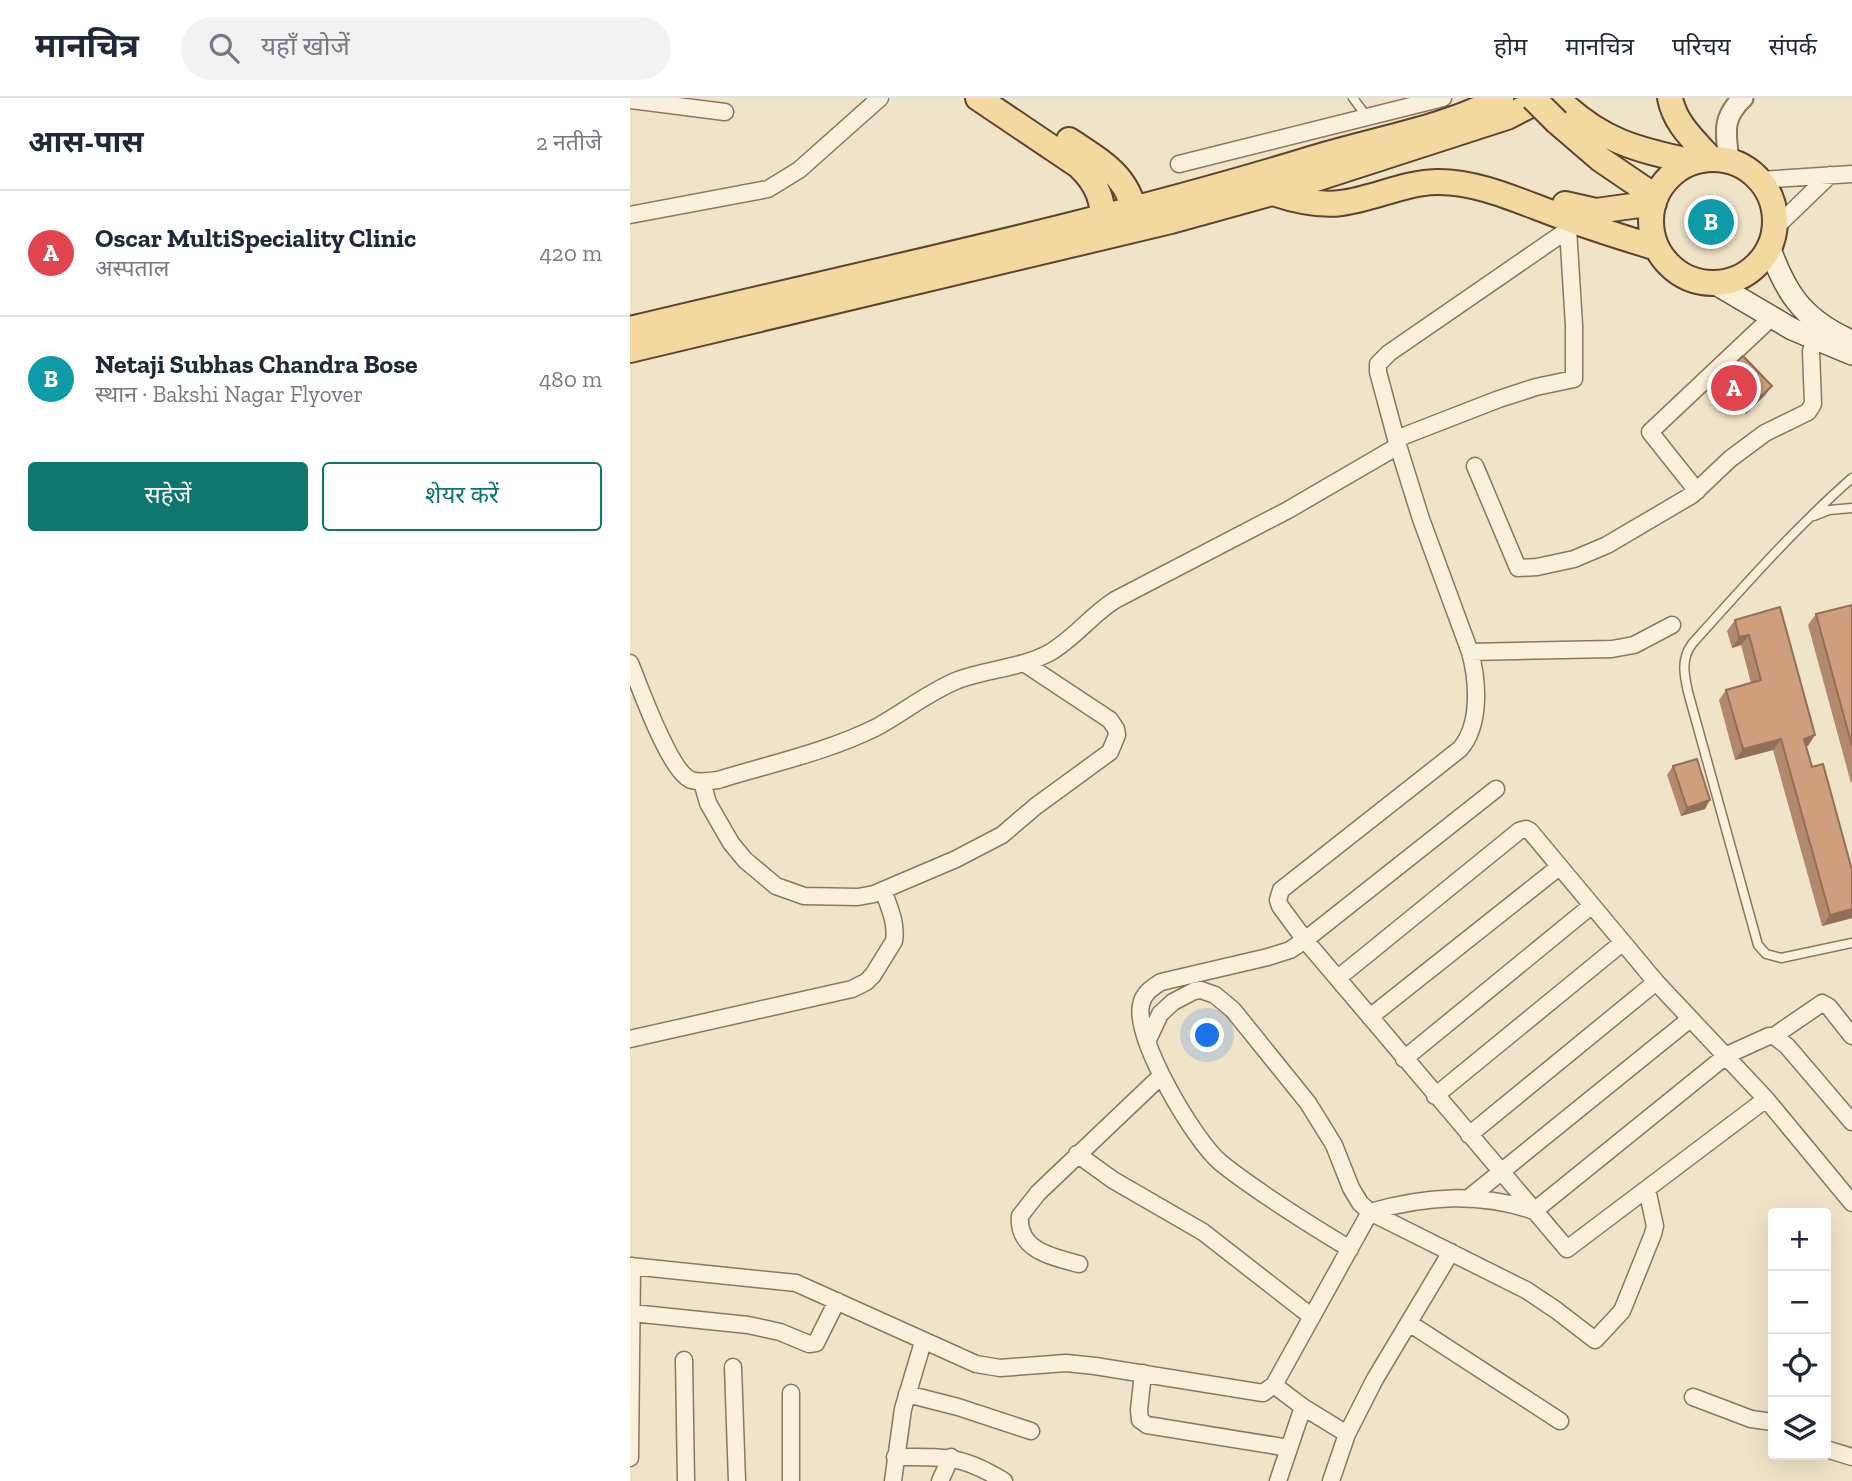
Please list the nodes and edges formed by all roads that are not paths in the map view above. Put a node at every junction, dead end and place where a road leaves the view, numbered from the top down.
1 (880, 98) edge
2 (978, 98) edge
3 (1007, 98) edge
4 (1353, 98) edge
5 (1443, 98) edge
6 (1501, 98) edge
7 (1534, 98) edge
8 (1544, 98) edge
9 (1670, 98) edge
10 (1743, 98) edge
11 (630, 100) edge
12 (1561, 110) edge
13 (725, 112) dead end
14 (1367, 117) junction
15 (1711, 161) junction
16 (1179, 164) dead end
17 (1852, 174) edge
18 (1830, 175) junction
19 (1249, 178) junction
20 (1759, 180) junction
21 (1272, 193) junction
22 (1655, 200) junction
23 (630, 215) edge
24 (1136, 219) junction
25 (1581, 221) junction
26 (1105, 226) junction
27 (1772, 238) junction
28 (1657, 248) junction
29 (1714, 284) junction
30 (1772, 317) junction
31 (630, 329) edge
32 (1815, 338) junction
33 (1852, 341) edge
34 (630, 350) edge
35 (1852, 354) edge
36 (1397, 443) junction
37 (1475, 466) dead end
38 (1852, 478) edge
39 (1697, 491) junction
40 (1852, 508) edge
41 (1810, 517) junction
42 (1672, 625) dead end
43 (1470, 652) junction
44 (630, 663) edge
45 (1024, 663) junction
46 (702, 782) junction
47 (1496, 789) dead end
48 (1559, 867) junction
49 (883, 890) junction
50 (1591, 906) junction
51 (1305, 940) junction
52 (1622, 943) junction
53 (1852, 943) edge
54 (1338, 978) junction
55 (1656, 982) junction
56 (1370, 1017) junction
57 (1690, 1019) junction
58 (1774, 1036) junction
59 (1852, 1036) edge
60 (630, 1039) edge
61 (1147, 1042) junction
62 (1727, 1055) junction
63 (1404, 1059) junction
64 (1161, 1076) junction
65 (1436, 1096) junction
66 (1766, 1098) junction
67 (1852, 1122) edge
68 (1469, 1135) junction
69 (1077, 1154) junction
70 (1500, 1172) junction
71 (1647, 1189) junction
72 (1470, 1197) junction
73 (1852, 1203) edge
74 (1534, 1211) junction
75 (1370, 1212) junction
76 (1350, 1249) junction
77 (1451, 1252) junction
78 (1079, 1264) dead end
79 (631, 1266) edge
80 (837, 1301) junction
81 (632, 1313) junction
82 (1312, 1317) junction
83 (1409, 1323) junction
84 (923, 1342) junction
85 (684, 1360) dead end
86 (733, 1367) dead end
87 (1143, 1373) junction
88 (1274, 1385) junction
89 (790, 1393) dead end
90 (907, 1394) junction
91 (1693, 1397) dead end
92 (1304, 1407) junction
93 (1560, 1421) dead end
94 (1768, 1421) edge
95 (1031, 1431) dead end
96 (1347, 1434) junction
97 (1289, 1448) junction
98 (1831, 1451) edge
99 (895, 1457) junction
100 (951, 1457) junction
101 (1852, 1457) edge
102 (630, 1458) edge
103 (686, 1481) edge
104 (737, 1481) edge
105 (791, 1481) edge
106 (893, 1481) edge
107 (940, 1481) edge
108 (1003, 1481) edge
109 (1278, 1481) edge
110 (1331, 1481) edge

1 - 23 street
2 - 26 main road
3 - 24 main road
4 - 14 lane
5 - 14 street
6 - 19 main road
7 - 12 main road, bridge
8 - 21 main road
9 - 15 main road
10 - 15 street
11 - 13 street
12 - 15 main road
12 - 22 main road
14 - 16 street
15 - 20 main road
15 - 22 main road
17 - 18 street
18 - 20 street
18 - 27 street
19 - 21 main road
19 - 24 main road
20 - 27 main road
21 - 24 main road
21 - 25 main road
22 - 25 main road
22 - 28 main road
24 - 26 main road
25 - 28 main road
25 - 36 street
25 - 36 street
26 - 31 main road
26 - 34 main road
27 - 29 main road
27 - 33 main road
28 - 29 main road
29 - 30 main road
30 - 32 main road
30 - 39 street
32 - 35 main road
32 - 39 street
36 - 43 street
36 - 45 street
37 - 39 street
38 - 41 lane
40 - 41 lane
41 - 53 lane
42 - 43 street
43 - 51 street
44 - 46 street
45 - 46 street
45 - 49 street
46 - 49 street
47 - 51 street
48 - 50 street
48 - 54 street
48 - 56 street
49 - 60 street
50 - 52 street
50 - 63 street
51 - 54 street
51 - 61 street
52 - 55 street
52 - 65 street
54 - 56 street
55 - 57 street
55 - 68 street
56 - 63 street
57 - 62 street
57 - 70 street
58 - 59 street
58 - 62 street
58 - 67 street
61 - 64 street
61 - 75 street
62 - 66 street
62 - 74 street
63 - 65 street
64 - 69 street
64 - 76 street
65 - 68 street
66 - 71 street
66 - 73 street
68 - 70 street
69 - 78 street
69 - 82 street
70 - 72 street
70 - 74 street
71 - 74 street
71 - 77 street
72 - 74 street
72 - 75 street
75 - 76 street
75 - 77 street
76 - 82 street
77 - 83 street
79 - 80 street
79 - 81 street
80 - 81 street
80 - 84 street
81 - 102 street
82 - 88 street
83 - 93 street
83 - 96 street
84 - 87 street
84 - 90 street
85 - 103 street
86 - 104 street
87 - 88 street
87 - 97 street
88 - 92 street
89 - 105 street
90 - 95 street
90 - 99 street
91 - 94 street
92 - 96 street
92 - 97 street
96 - 110 street
97 - 109 street
98 - 101 street
99 - 100 street
99 - 106 street
100 - 107 street
100 - 108 street

